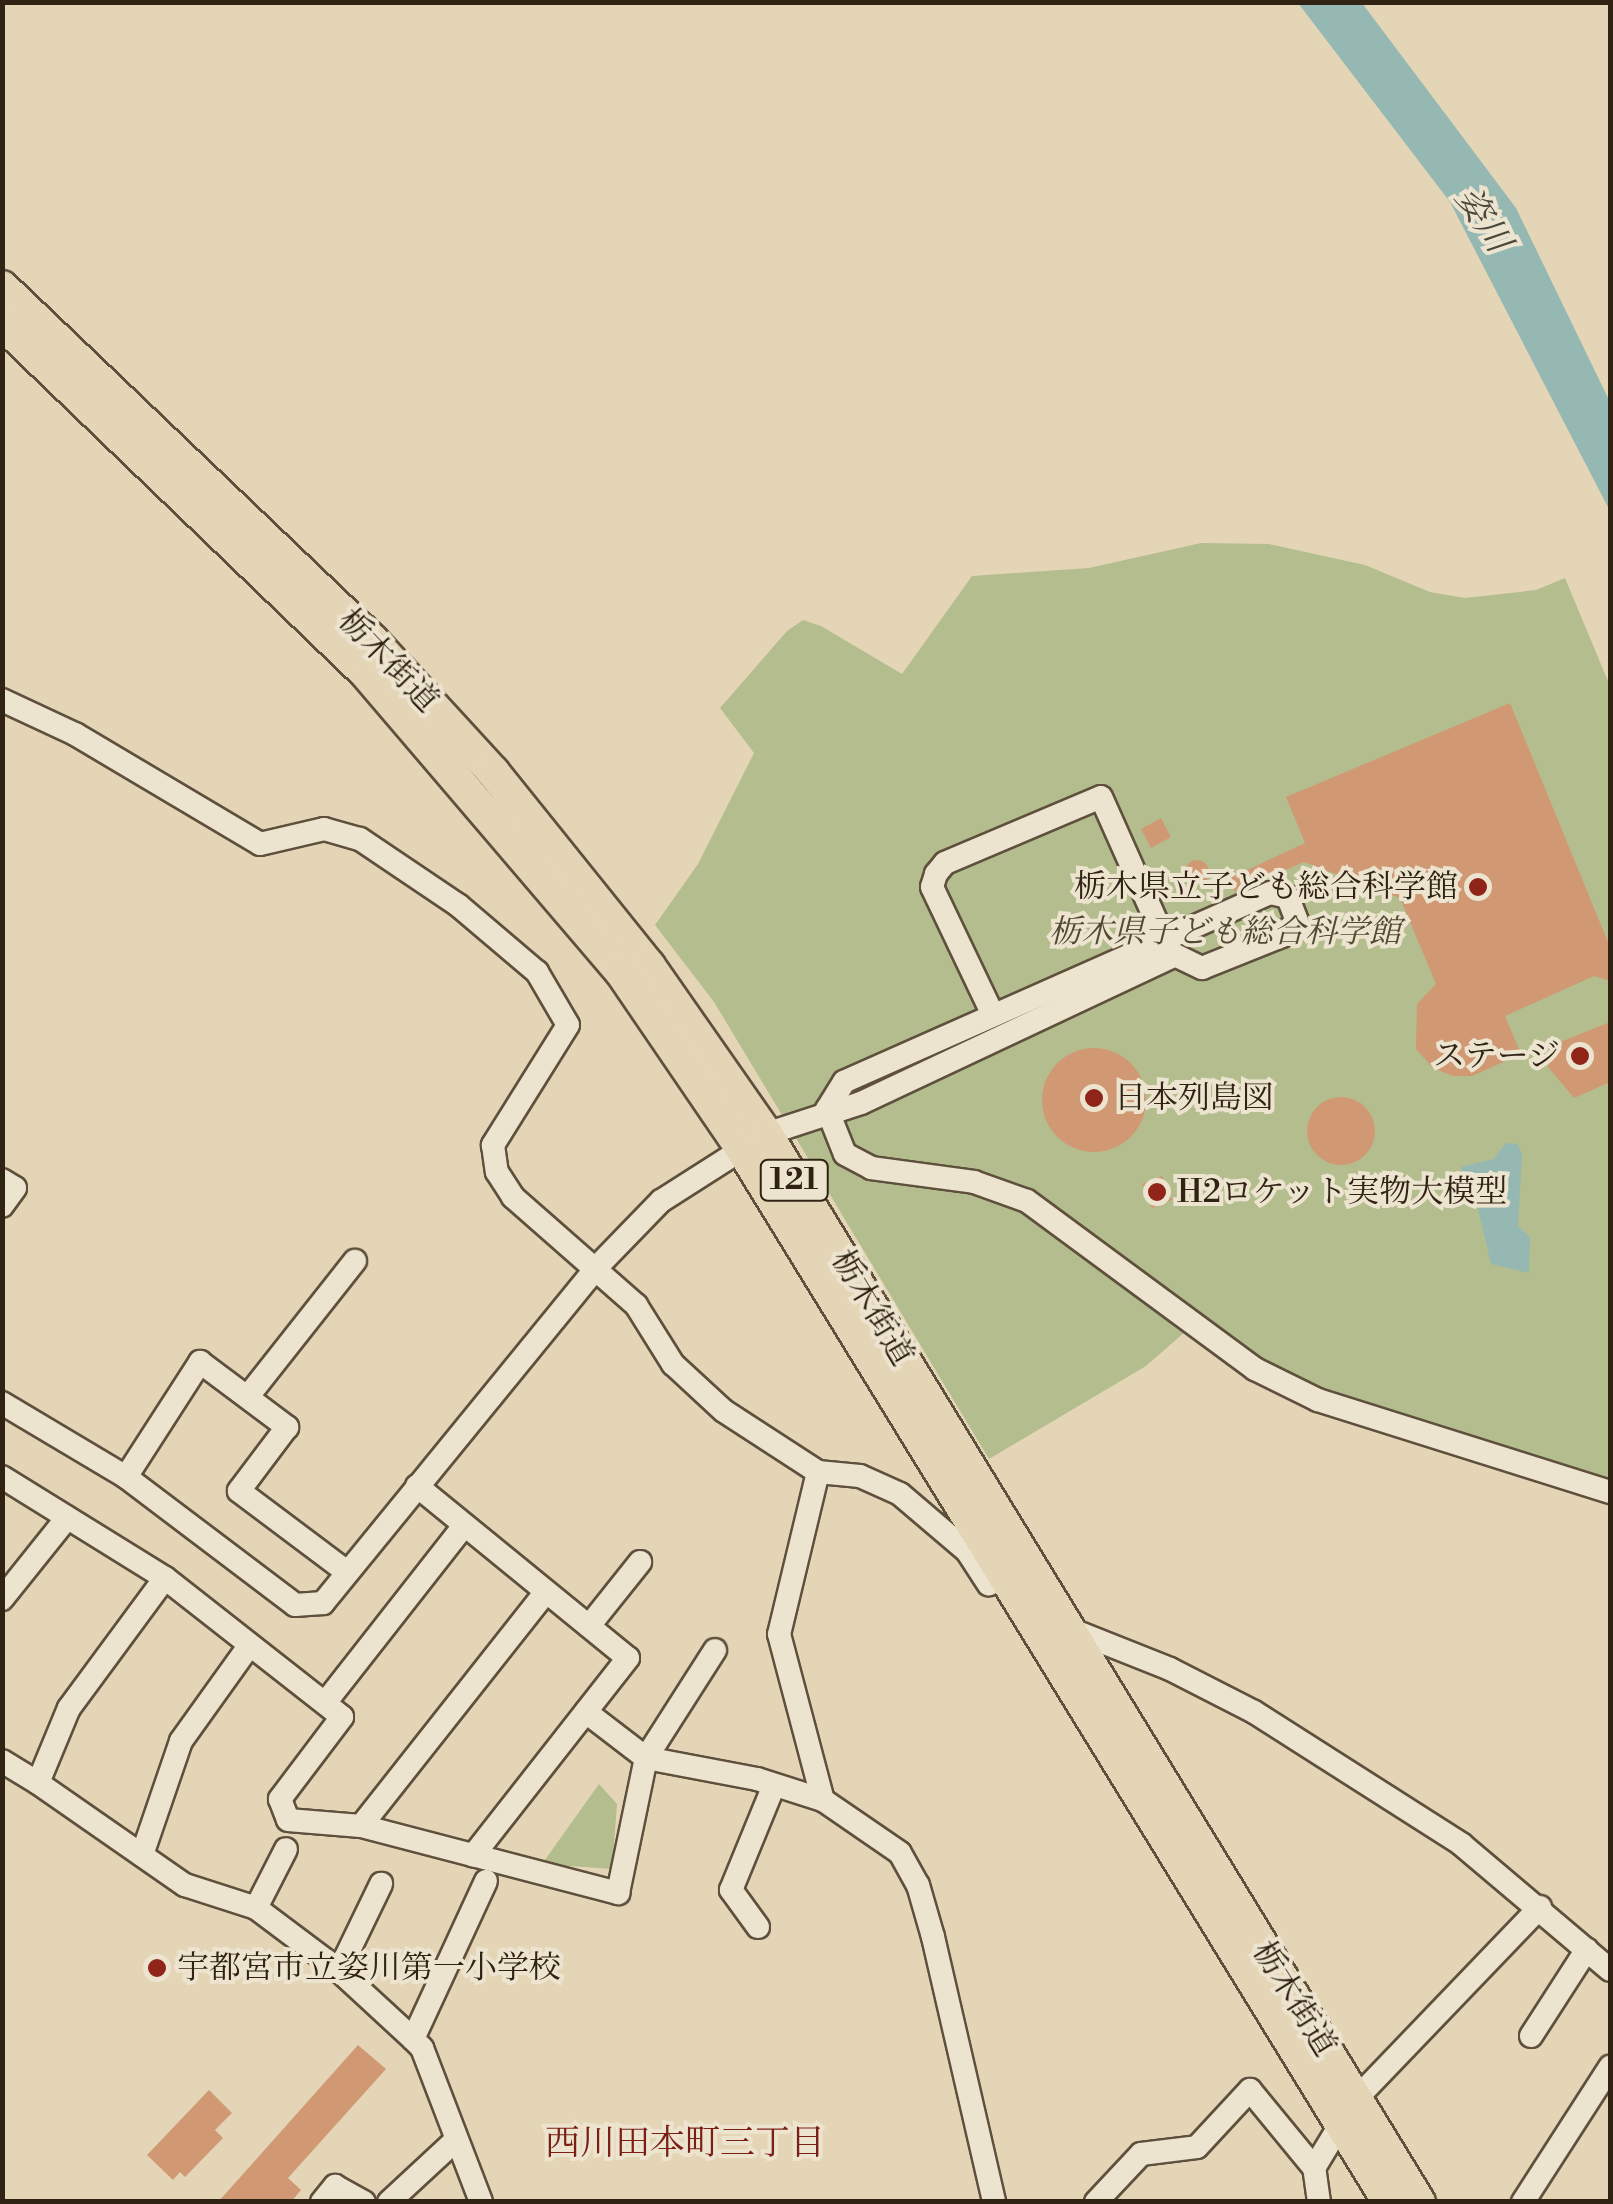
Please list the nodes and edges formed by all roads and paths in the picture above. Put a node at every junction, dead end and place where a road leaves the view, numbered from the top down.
1 (2, 287) edge
2 (2, 323) edge
3 (2, 700) edge
4 (1166, 943) junction
5 (993, 1015) junction
6 (827, 1109) junction
7 (754, 1141) junction
8 (2, 1180) edge
9 (2, 1206) edge
10 (355, 1261) dead end
11 (595, 1269) junction
12 (249, 1395) junction
13 (5, 1409) edge
14 (818, 1472) junction
15 (2, 1477) edge
16 (126, 1477) junction
17 (417, 1486) junction
18 (1610, 1492) edge
19 (66, 1518) junction
20 (462, 1528) junction
21 (640, 1562) dead end
22 (347, 1572) junction
23 (164, 1578) junction
24 (989, 1584) dead end
25 (546, 1592) junction
26 (2, 1600) edge
27 (589, 1626) junction
28 (1065, 1627) junction
29 (249, 1646) junction
30 (714, 1650) dead end
31 (325, 1703) junction
32 (586, 1712) junction
33 (646, 1758) junction
34 (2, 1761) edge
35 (38, 1783) junction
36 (774, 1784) junction
37 (823, 1800) junction
38 (361, 1826) junction
39 (286, 1849) dead end
40 (142, 1855) junction
41 (473, 1856) junction
42 (486, 1882) dead end
43 (380, 1884) dead end
44 (1540, 1907) junction
45 (256, 1908) junction
46 (758, 1927) dead end
47 (1586, 1949) junction
48 (1610, 1970) edge
49 (339, 1971) junction
50 (1531, 2036) dead end
51 (413, 2039) junction
52 (1610, 2067) edge
53 (1348, 2110) junction
54 (456, 2140) junction
55 (1314, 2168) junction
56 (322, 2202) edge
57 (364, 2202) edge
58 (389, 2202) edge
59 (481, 2202) edge
60 (994, 2202) edge
61 (1096, 2202) edge
62 (1319, 2202) edge
63 (1389, 2202) edge
64 (1418, 2202) edge
65 (1524, 2202) edge

1 - 7 highway, 栃木街道 / 121
2 - 7 highway, 栃木街道 / 121
3 - 11 street
4 - 5 street
4 - 5 street
4 - 6 street
5 - 6 street
6 - 7 street
6 - 18 street
7 - 11 street
7 - 28 highway, 栃木街道 / 121
7 - 53 highway, 栃木街道 / 121
8 - 9 street
10 - 12 street
11 - 14 street
11 - 17 street
12 - 16 street
12 - 22 street
13 - 16 street
14 - 24 street
14 - 37 street
15 - 19 street
16 - 22 street
17 - 20 street
17 - 22 street
19 - 23 street
19 - 26 street
20 - 25 street
20 - 31 street
21 - 27 street
23 - 29 street
23 - 35 street
25 - 27 street
25 - 38 street
27 - 32 street
28 - 44 street
28 - 53 highway, 栃木街道 / 121
29 - 31 street
29 - 40 street
30 - 33 street
31 - 38 street
32 - 33 street
32 - 41 street
33 - 36 street
33 - 41 street
34 - 35 street
35 - 40 street
36 - 37 street
36 - 46 street
37 - 60 street
38 - 41 street
39 - 45 street
40 - 45 street
42 - 51 street
43 - 49 street
44 - 47 street
44 - 53 street
45 - 49 street
47 - 48 street
47 - 50 street
49 - 51 street
51 - 54 street
52 - 65 street
53 - 55 street
53 - 63 highway, 栃木街道 / 121
53 - 64 highway, 栃木街道 / 121
54 - 58 street
54 - 59 street
55 - 61 street
55 - 62 street
56 - 57 street

